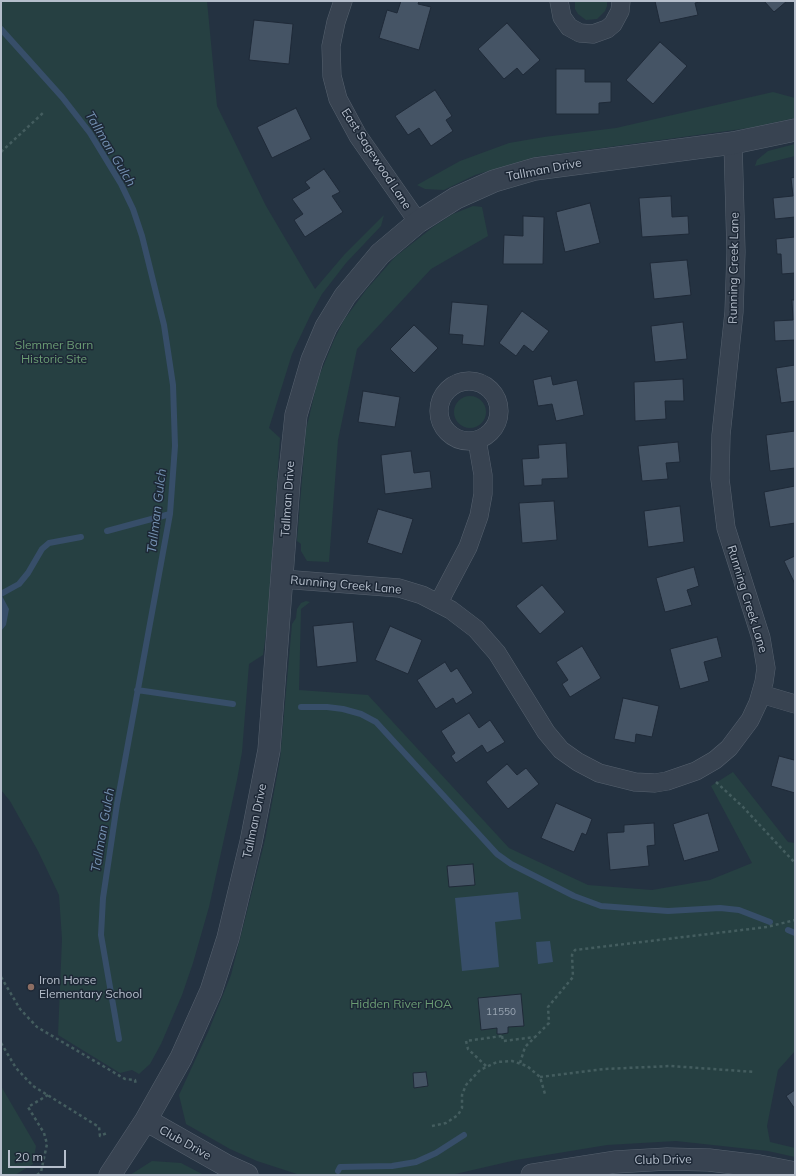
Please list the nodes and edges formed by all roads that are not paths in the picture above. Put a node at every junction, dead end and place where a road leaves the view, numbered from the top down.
1 (343, 1) edge
2 (559, 1) edge
3 (621, 1) edge
4 (795, 130) edge
5 (733, 143) junction
6 (418, 222) junction
7 (477, 440) dead end
8 (282, 579) junction
9 (439, 602) junction
10 (761, 694) junction
11 (795, 704) edge
12 (146, 1120) junction
13 (795, 1173) edge
14 (110, 1175) edge
15 (247, 1175) edge
16 (532, 1175) edge

1 - 6 street, East Sagewood Lane
2 - 3 street
4 - 5 street, Tallman Drive
5 - 6 street, Tallman Drive
5 - 10 street, Running Creek Lane
6 - 8 street, Tallman Drive
7 - 9 street
8 - 9 street, Running Creek Lane
8 - 12 street, Tallman Drive
9 - 10 street, Running Creek Lane
10 - 11 street
12 - 14 street, Tallman Drive
12 - 15 street, Club Drive
13 - 16 street, Club Drive

